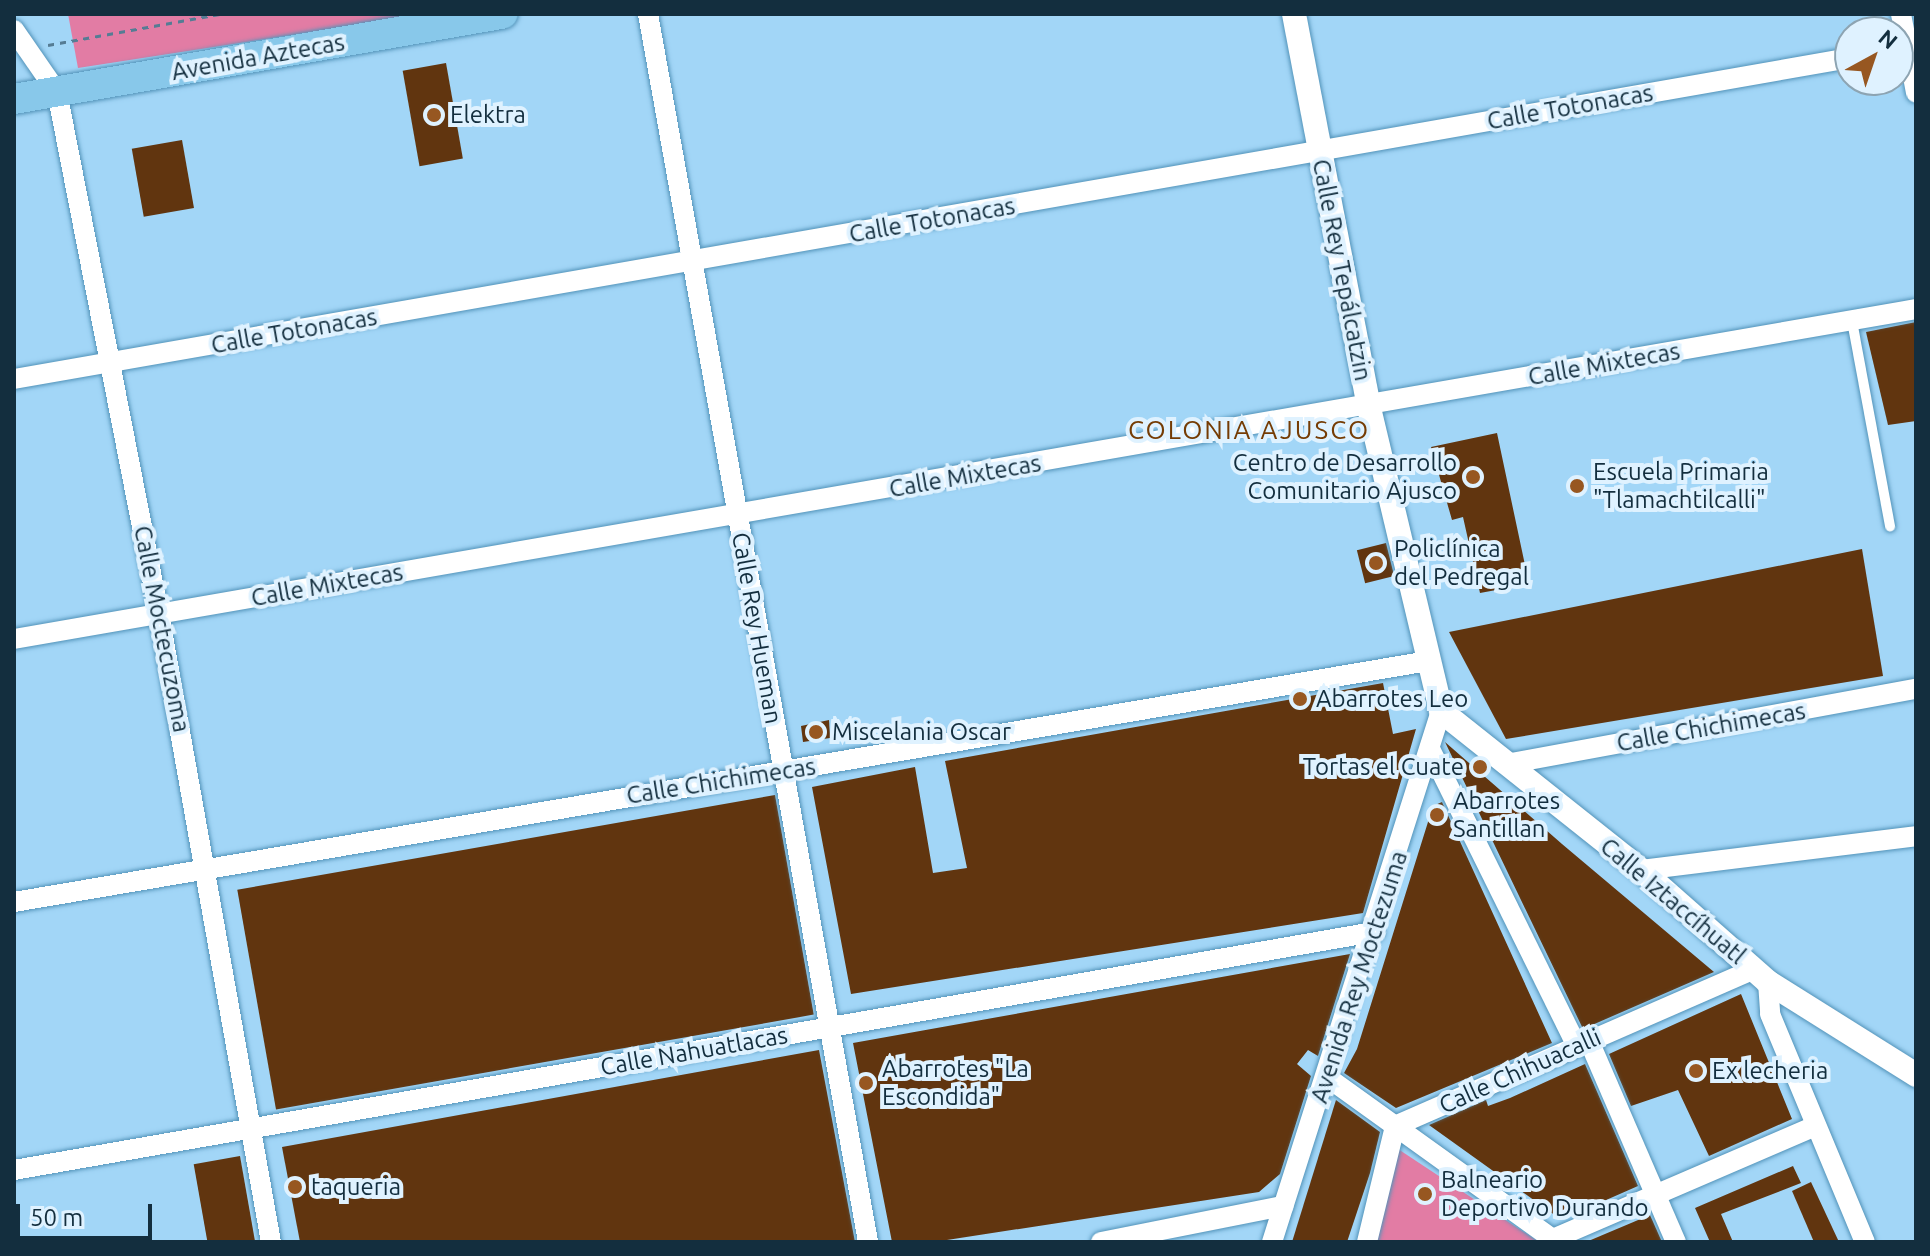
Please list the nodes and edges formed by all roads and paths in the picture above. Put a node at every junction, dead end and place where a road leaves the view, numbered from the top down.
1 (221, 14) edge
2 (503, 14) edge
3 (648, 14) edge
4 (1294, 14) edge
5 (14, 30) edge
6 (27, 49) junction
7 (1834, 61) edge
8 (57, 92) junction
9 (14, 99) edge
10 (1319, 152) junction
11 (692, 263) junction
12 (1916, 309) edge
13 (1852, 321) junction
14 (110, 363) junction
15 (14, 379) edge
16 (1369, 408) junction
17 (737, 514) junction
18 (1890, 527) dead end
19 (159, 614) junction
20 (14, 639) edge
21 (1429, 661) junction
22 (1916, 689) edge
23 (1441, 711) junction
24 (1431, 751) junction
25 (1506, 764) junction
26 (781, 771) junction
27 (1916, 836) edge
28 (206, 866) junction
29 (1641, 870) junction
30 (14, 902) edge
31 (1374, 932) junction
32 (1761, 975) junction
33 (829, 1026) junction
34 (1583, 1044) junction
35 (1916, 1075) edge
36 (1327, 1077) junction
37 (1395, 1126) junction
38 (1815, 1126) junction
39 (252, 1131) junction
40 (14, 1170) edge
41 (1655, 1196) junction
42 (1283, 1206) junction
43 (1555, 1241) edge
44 (271, 1242) edge
45 (868, 1242) edge
46 (1101, 1242) edge
47 (1272, 1242) edge
48 (1367, 1242) edge
49 (1676, 1242) edge
50 (1865, 1242) edge

1 - 6 path
2 - 8 main road, Avenida Aztecas
3 - 11 street, Calle Rey Hueman
4 - 10 street, Calle Rey Tepálcatzin
5 - 6 street, Calle Moctecuzoma
6 - 8 street, Calle Moctecuzoma
7 - 10 street, Calle Totonacas
8 - 9 main road, Avenida Aztecas
8 - 14 street, Calle Moctecuzoma
10 - 11 street, Calle Totonacas
10 - 16 street, Calle Rey Tepálcatzin
11 - 14 street, Calle Totonacas
11 - 17 street, Calle Rey Hueman
12 - 13 street, Calle Mixtecas
13 - 16 street, Calle Mixtecas
13 - 18 lane
14 - 15 street, Calle Totonacas
14 - 19 street, Calle Moctecuzoma
16 - 17 street, Calle Mixtecas
16 - 21 street, Calle Rey Tepálcatzin
17 - 19 street, Calle Mixtecas
17 - 26 street, Calle Rey Hueman
19 - 20 street, Calle Mixtecas
19 - 28 street, Calle Moctecuzoma
21 - 23 street, Calle Rey Tepálcatzin
21 - 26 street, Calle Chichimecas
22 - 25 street, Calle Chichimecas
23 - 24 street, Avenida Rey Moctezuma
23 - 25 street, Calle Iztaccíhuatl
24 - 31 street, Avenida Rey Moctezuma
24 - 34 street
25 - 29 street, Calle Iztaccíhuatl
26 - 28 street, Calle Chichimecas
26 - 33 street, Calle Rey Hueman
27 - 29 street
28 - 30 street, Calle Chichimecas
28 - 39 street, Calle Moctecuzoma
29 - 32 street, Calle Iztaccíhuatl
31 - 33 street, Calle Nahuatlacas
31 - 36 street, Avenida Rey Moctezuma
32 - 34 street, Calle Chihuacalli
32 - 35 street, Calle Iztaccíhuatl
32 - 38 street
33 - 39 street, Calle Nahuatlacas
33 - 45 street, Calle Rey Hueman
34 - 37 street, Calle Chihuacalli
34 - 41 street
36 - 37 street
36 - 42 street, Avenida Rey Moctezuma
37 - 43 street
37 - 48 street
38 - 41 street
38 - 50 street
39 - 40 street, Calle Nahuatlacas
39 - 44 street, Calle Moctecuzoma
41 - 43 street
41 - 49 street
42 - 46 street
42 - 47 street, Avenida Rey Moctezuma

